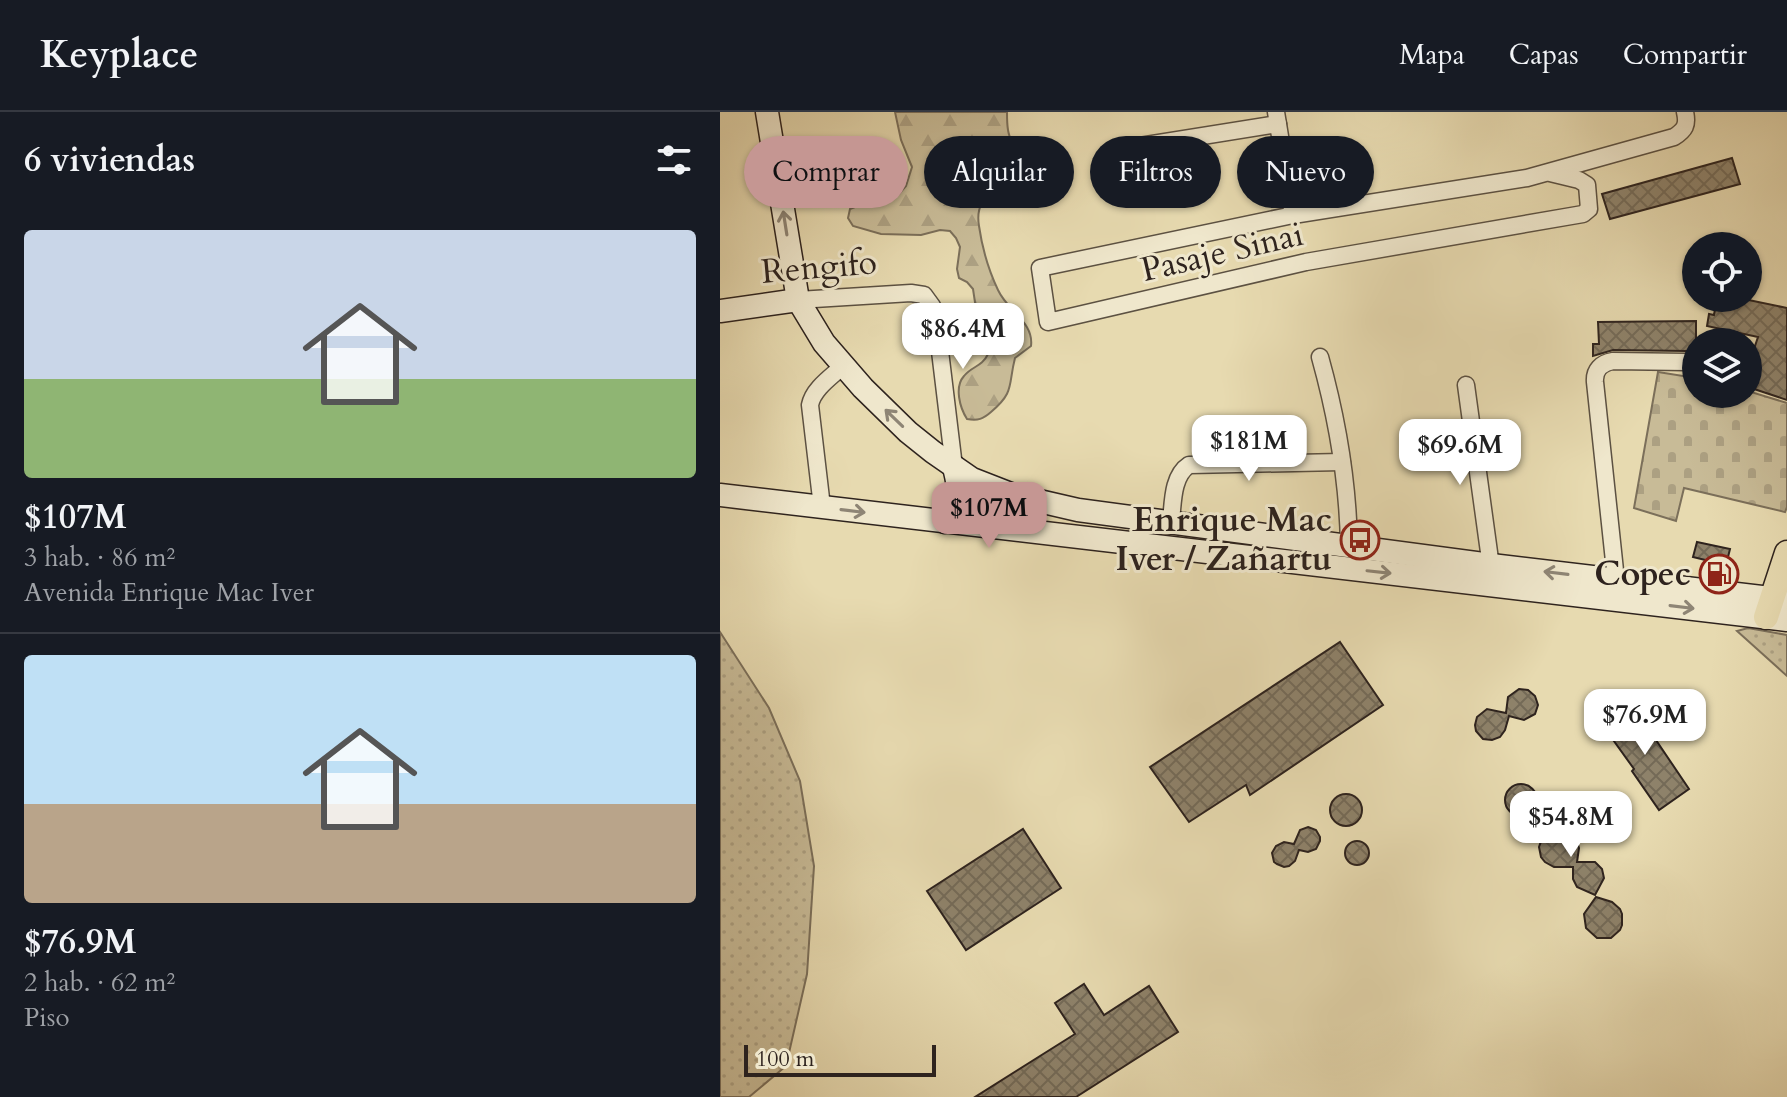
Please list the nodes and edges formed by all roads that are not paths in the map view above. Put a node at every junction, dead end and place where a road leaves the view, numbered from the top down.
1 (767, 112) edge
2 (1685, 112) edge
3 (1277, 118) edge
4 (1186, 136) edge
5 (1550, 173) junction
6 (1293, 215) junction
7 (798, 300) junction
8 (720, 311) edge
9 (1320, 357) dead end
10 (1682, 362) edge
11 (843, 366) junction
12 (1466, 385) dead end
13 (1342, 462) junction
14 (954, 467) junction
15 (720, 495) edge
16 (1013, 495) junction
17 (822, 507) junction
18 (1104, 513) junction
19 (945, 522) junction
20 (1171, 522) junction
21 (1039, 533) junction
22 (1071, 536) junction
23 (1308, 540) junction
24 (1349, 546) junction
25 (1787, 553) edge
26 (1307, 564) junction
27 (1492, 575) junction
28 (1616, 580) junction
29 (1778, 609) edge

7 -> 1 main road
2 - 5 street
3 - 4 street
3 - 6 street
5 - 6 street
5 - 6 street, Pasaje Sinai
7 - 8 main road, Rengifo
7 - 11 main road
7 - 14 street, Rengifo
9 - 13 street
10 - 28 street
14 -> 11 main road
11 - 17 street
12 - 27 street
13 - 20 street
13 - 24 street
14 - 16 main road
14 - 19 main road
15 - 17 main road
16 - 18 main road
16 - 21 main road
17 -> 19 main road
18 - 20 main road
18 - 22 main road
19 - 21 main road
20 - 23 main road
21 - 22 main road
22 - 26 main road
23 - 24 main road
23 - 26 main road
24 - 27 main road
25 - 29 main road
26 -> 27 main road
28 -> 27 main road
27 -> 29 main road
28 - 29 main road

